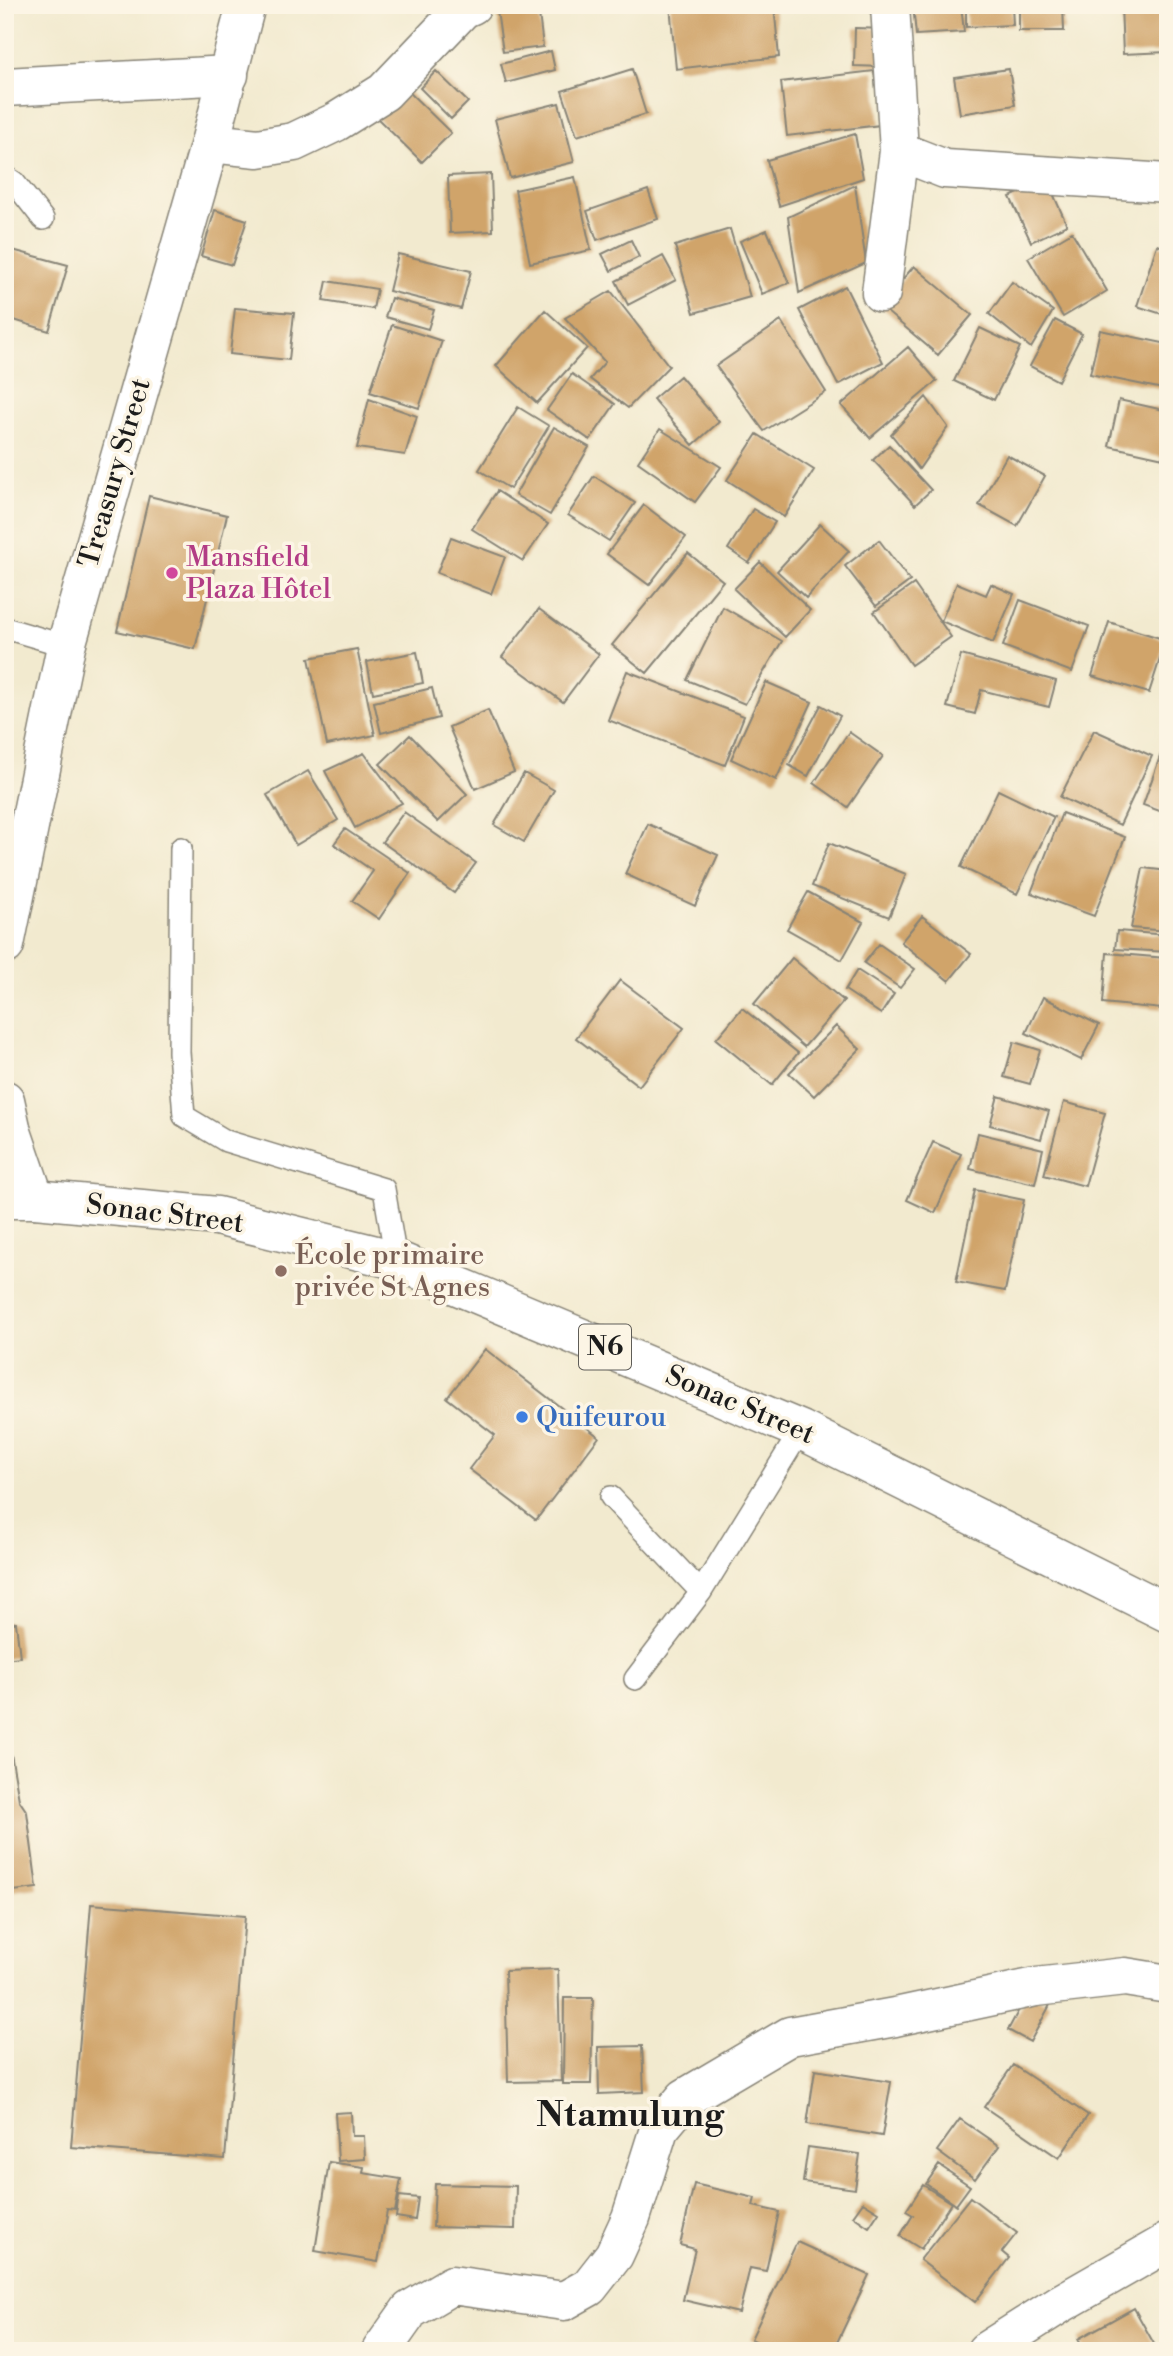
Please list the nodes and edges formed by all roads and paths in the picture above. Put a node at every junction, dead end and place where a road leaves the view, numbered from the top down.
1 (246, 5) edge
2 (472, 5) edge
3 (890, 5) edge
4 (229, 75) junction
5 (5, 88) edge
6 (210, 143) junction
7 (899, 151) junction
8 (5, 176) edge
9 (1168, 183) edge
10 (43, 219) dead end
11 (881, 293) dead end
12 (5, 628) edge
13 (66, 646) junction
14 (181, 848) dead end
15 (5, 945) edge
16 (5, 1100) edge
17 (20, 1199) edge
18 (396, 1260) junction
19 (801, 1430) junction
20 (611, 1497) dead end
21 (701, 1592) junction
22 (1168, 1613) edge
23 (635, 1679) dead end
24 (1168, 1984) edge
25 (1168, 2242) edge
26 (381, 2351) edge
27 (986, 2351) edge

1 - 4 main road, Treasury Street
2 - 6 main road
3 - 7 main road
4 - 5 main road
4 - 6 main road, Treasury Street
6 - 13 main road, Treasury Street
7 - 9 main road
7 - 11 main road
8 - 10 lane
12 - 13 lane
13 - 15 main road, Treasury Street
14 - 18 lane
16 - 17 main road
17 - 18 main road, Sonac Street / N6
18 - 19 main road, Sonac Street / N6
19 - 21 lane
19 - 22 main road, Sonac Street / N6
20 - 21 lane
21 - 23 lane
24 - 26 main road
25 - 27 main road

